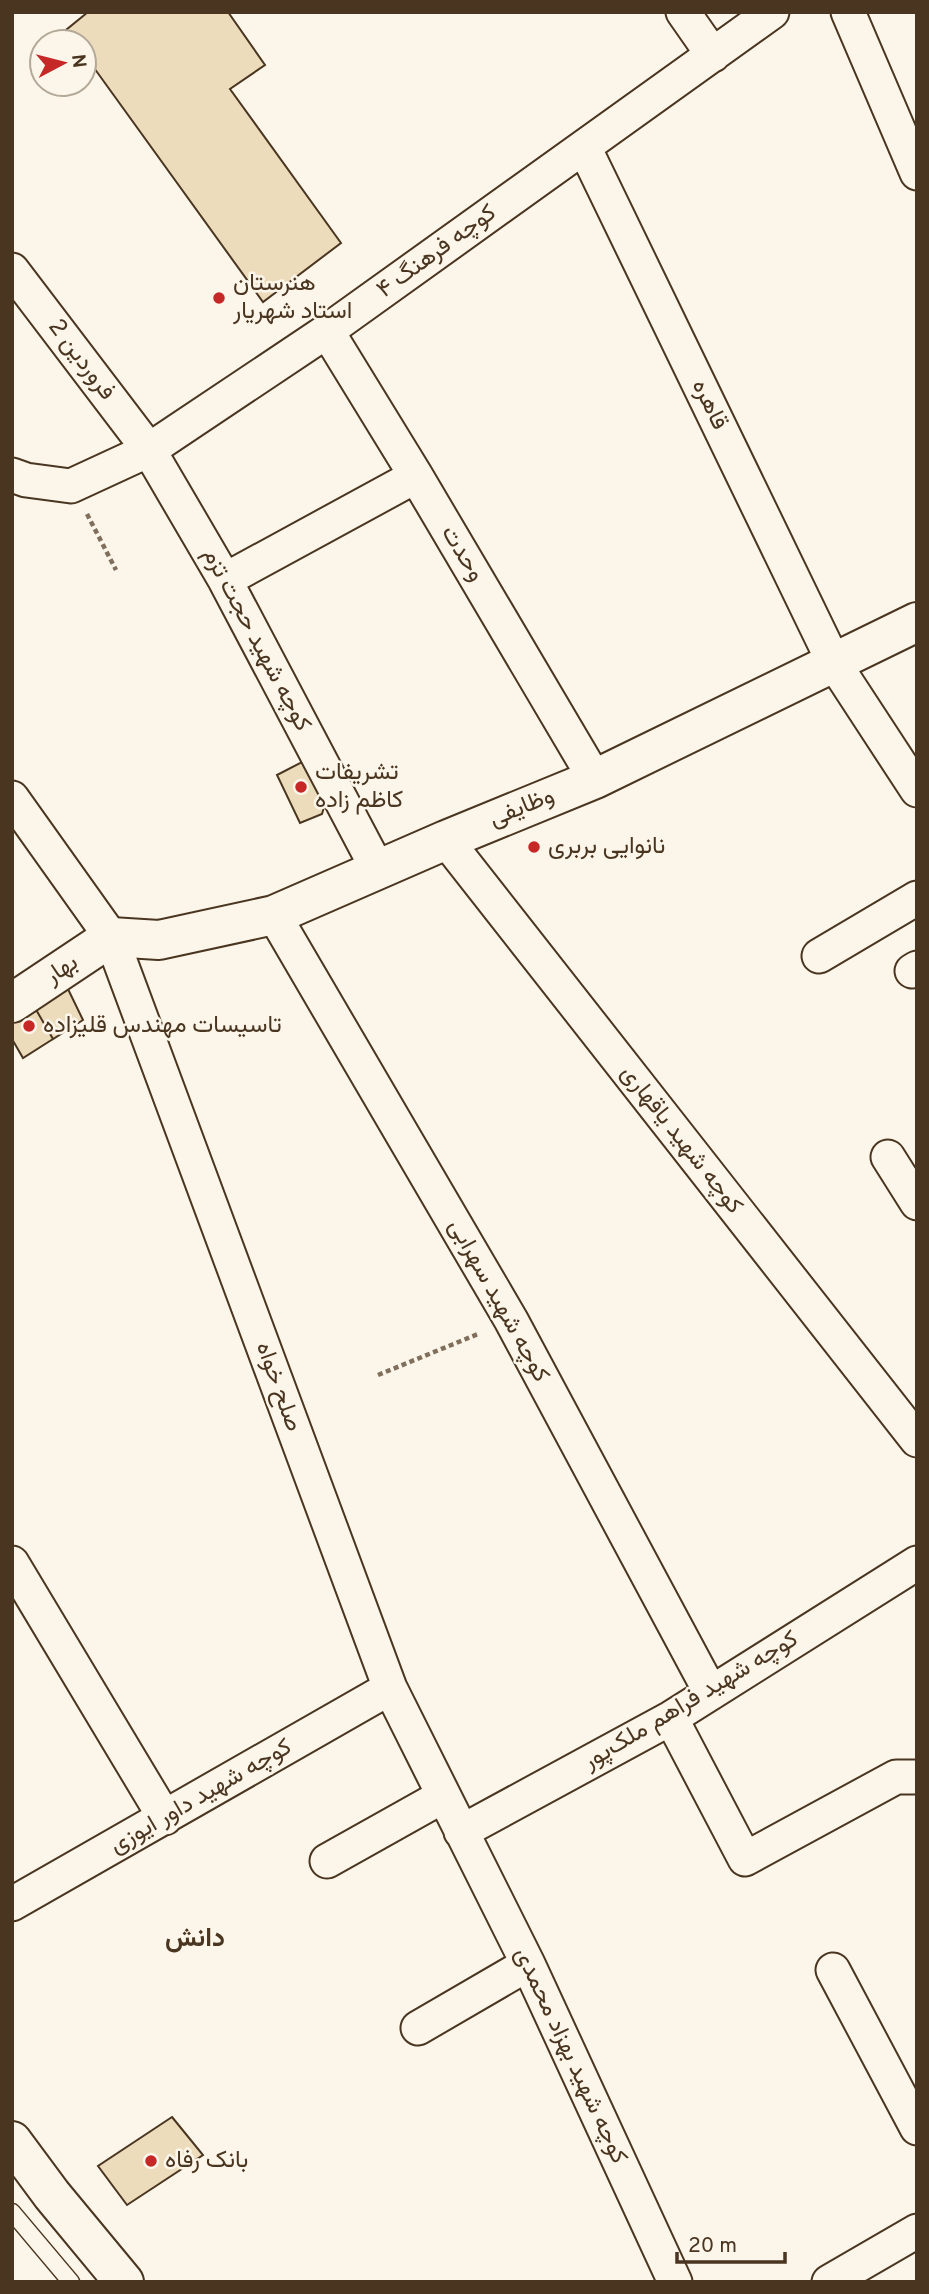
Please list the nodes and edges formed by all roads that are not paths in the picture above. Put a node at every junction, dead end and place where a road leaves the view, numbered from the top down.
1 (683, 12) edge
2 (772, 12) edge
3 (848, 12) edge
4 (713, 55) junction
5 (584, 147) junction
6 (917, 173) edge
7 (12, 270) edge
8 (327, 331) junction
9 (149, 450) junction
10 (12, 475) edge
11 (416, 476) junction
12 (225, 580) junction
13 (917, 622) edge
14 (834, 663) junction
15 (595, 779) junction
16 (917, 790) edge
17 (12, 798) edge
18 (446, 840) junction
19 (378, 870) junction
20 (917, 898) edge
21 (274, 915) junction
22 (111, 937) junction
23 (819, 956) dead end
24 (12, 1003) edge
25 (888, 1157) dead end
26 (917, 1203) edge
27 (917, 1440) edge
28 (12, 1563) edge
29 (917, 1563) edge
30 (390, 1688) junction
31 (711, 1693) junction
32 (671, 1718) junction
33 (917, 1777) edge
34 (443, 1796) junction
35 (166, 1818) junction
36 (461, 1832) junction
37 (327, 1861) dead end
38 (12, 1904) edge
39 (528, 1964) junction
40 (834, 1970) dead end
41 (418, 2028) dead end
42 (915, 2120) edge
43 (12, 2141) edge
44 (12, 2211) edge
45 (917, 2231) edge
46 (845, 2278) edge
47 (71, 2282) edge
48 (124, 2282) edge
49 (675, 2282) edge

1 - 4 street
2 - 4 street, کوچه فرهنگ ۴
3 - 6 street
4 - 5 street, کوچه فرهنگ ۴
5 - 8 street, کوچه فرهنگ ۴
5 - 14 street, قاهره
7 - 9 street, فروردین 2
8 - 9 street, کوچه فرهنگ ۴
8 - 11 street, وحدت
9 - 10 street, کوچه فرهنگ ۴
9 - 12 street, کوچه شهید حجت تزم
11 - 12 street
11 - 15 street, وحدت
12 - 19 street, کوچه شهید حجت تزم
13 - 14 street, وظایفی
14 - 15 street, وظایفی
14 - 16 street, قاهره
15 - 18 street, وظایفی
17 - 22 street, صلح خواه
18 - 19 street, وظایفی
18 - 27 street, کوچه شهید یاقهاری
19 - 21 street, وظایفی
20 - 23 street
21 - 22 street, وظایفی
21 - 31 street, کوچه شهید سهرابی
22 - 24 street, بهار
22 - 30 street, صلح خواه
25 - 26 street
28 - 35 street
29 - 31 street, کوچه شهید فراهم ملک‌پور
30 - 34 street, صلح خواه
30 - 35 street, کوچه شهید داور ایوزی
31 - 32 street, کوچه شهید فراهم ملک‌پور
32 - 33 street
32 - 36 street, کوچه شهید فراهم ملک‌پور
34 - 36 street, صلح خواه
34 - 37 street
35 - 38 street, کوچه شهید داور ایوزی
36 - 39 street, کوچه شهید بهزاد محمدی
39 - 41 street
39 - 49 street, کوچه شهید بهزاد محمدی
40 - 42 street
43 - 48 street
44 - 47 lane
45 - 46 street

